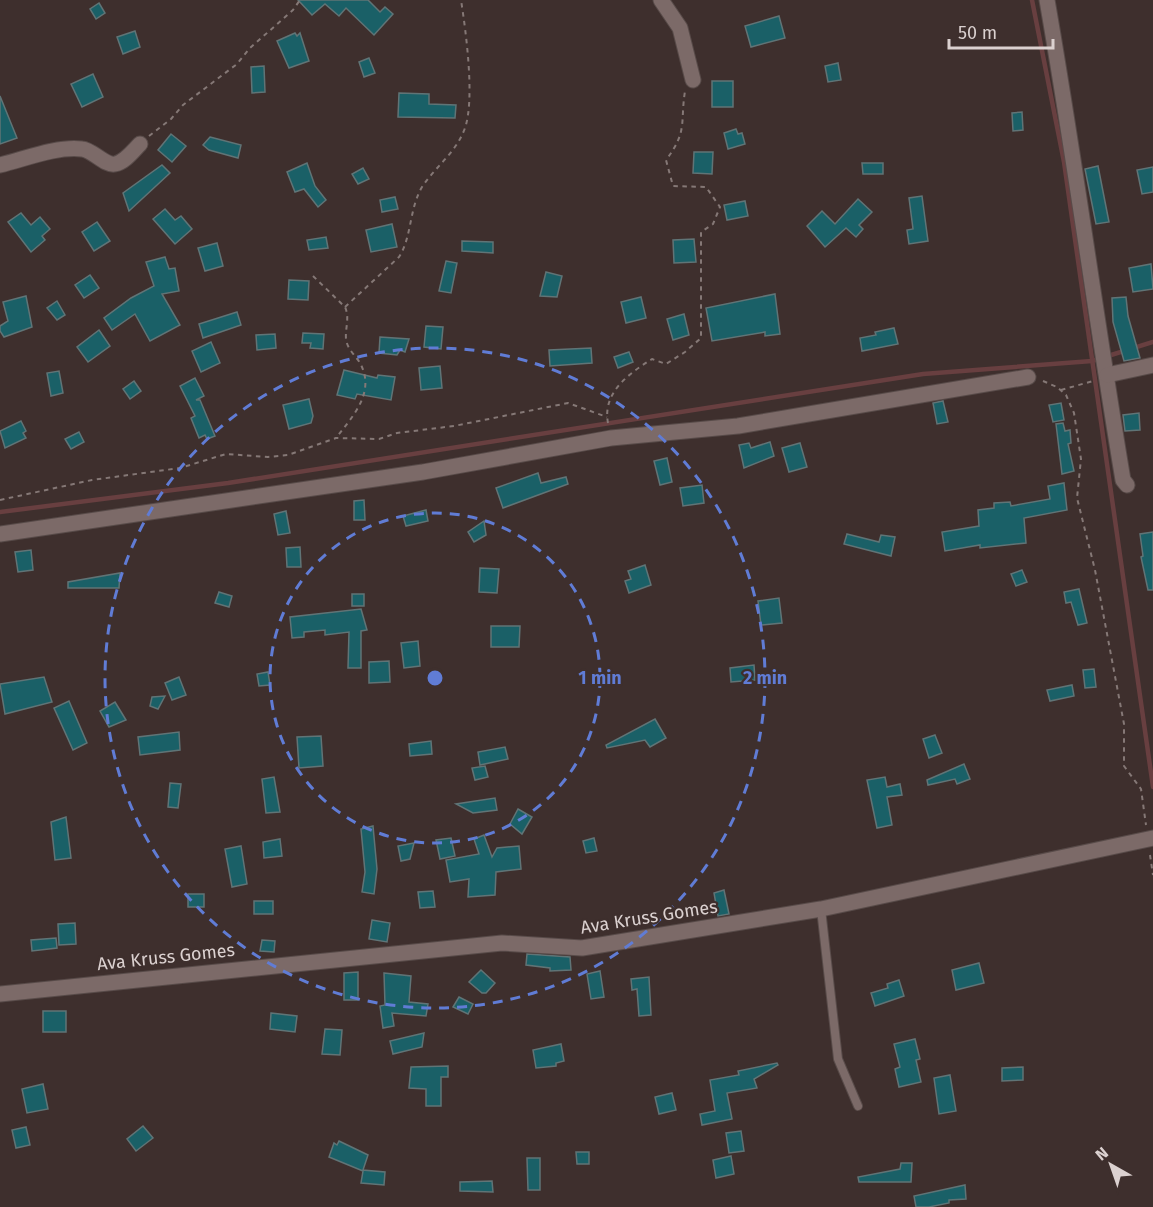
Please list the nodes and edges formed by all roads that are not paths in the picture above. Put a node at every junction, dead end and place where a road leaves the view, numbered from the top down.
1 (661, 0) edge
2 (1047, 0) edge
3 (693, 80) road end
4 (140, 144) road end
5 (0, 165) edge
6 (1153, 365) edge
7 (1107, 375) junction
8 (1028, 377) road end
9 (1127, 485) dead end
10 (0, 534) edge
11 (1150, 835) edge
12 (820, 909) junction
13 (0, 994) edge
14 (858, 1106) dead end

1 - 3 street
2 - 7 street
4 - 5 street
6 - 7 street
7 - 9 street
8 - 10 street
11 - 12 street, Ava Kruss Gomes
12 - 13 street, Ava Kruss Gomes
12 - 14 lane

